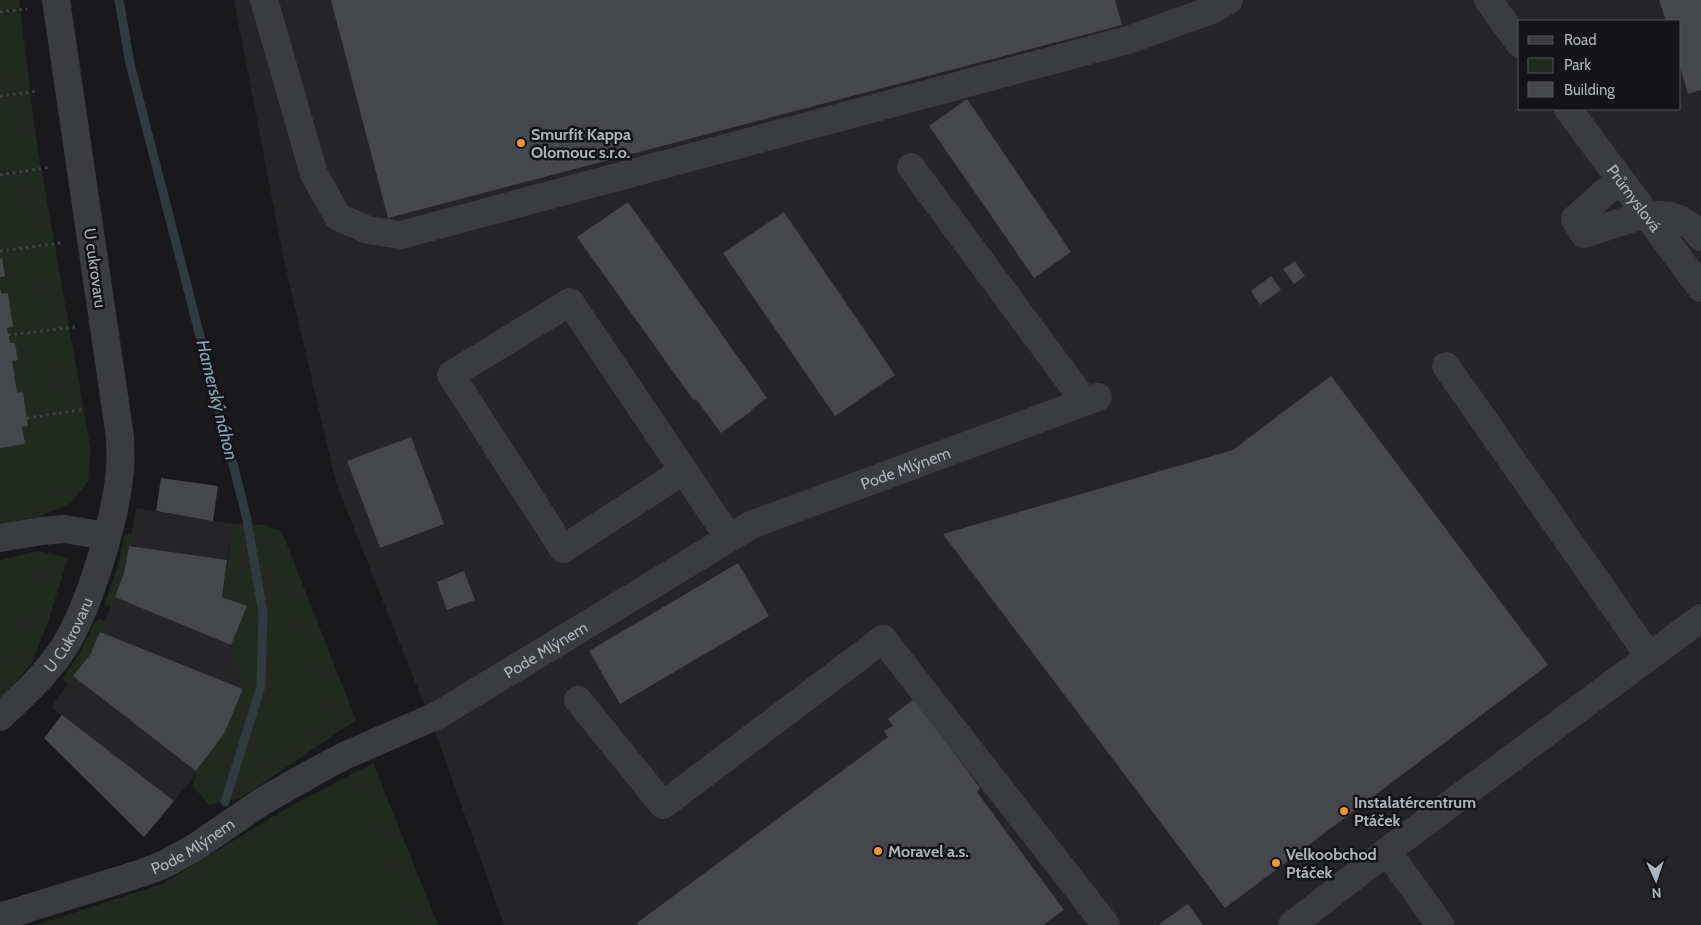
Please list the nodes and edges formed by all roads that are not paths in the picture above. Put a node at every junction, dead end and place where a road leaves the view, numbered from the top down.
1 (264, 0) edge
2 (1229, 0) edge
3 (1488, 0) edge
4 (44, 4) edge
5 (1518, 41) edge
6 (1569, 110) edge
7 (911, 167) dead end
8 (1620, 179) junction
9 (1646, 214) junction
10 (1701, 237) edge
11 (1701, 288) edge
12 (1446, 366) dead end
13 (683, 471) junction
14 (107, 536) junction
15 (0, 538) edge
16 (729, 538) junction
17 (1701, 618) edge
18 (1649, 656) junction
19 (578, 700) dead end
20 (0, 717) edge
21 (1387, 851) junction
22 (0, 917) edge
23 (1106, 925) edge
24 (1292, 925) edge
25 (1440, 925) edge

1 - 2 street
3 - 5 street
4 - 14 street, U cukrovaru
6 - 8 street, Průmyslová
7 - 16 street, Pode Mlýnem
8 - 9 street, Průmyslová
8 - 9 street
9 - 10 street
9 - 11 street, Průmyslová
12 - 18 street
13 - 13 street
13 - 16 street
14 - 15 street
14 - 20 street, U Cukrovaru
16 - 22 street, Pode Mlýnem
17 - 18 street
18 - 21 street
19 - 23 street
21 - 24 street
21 - 25 street

